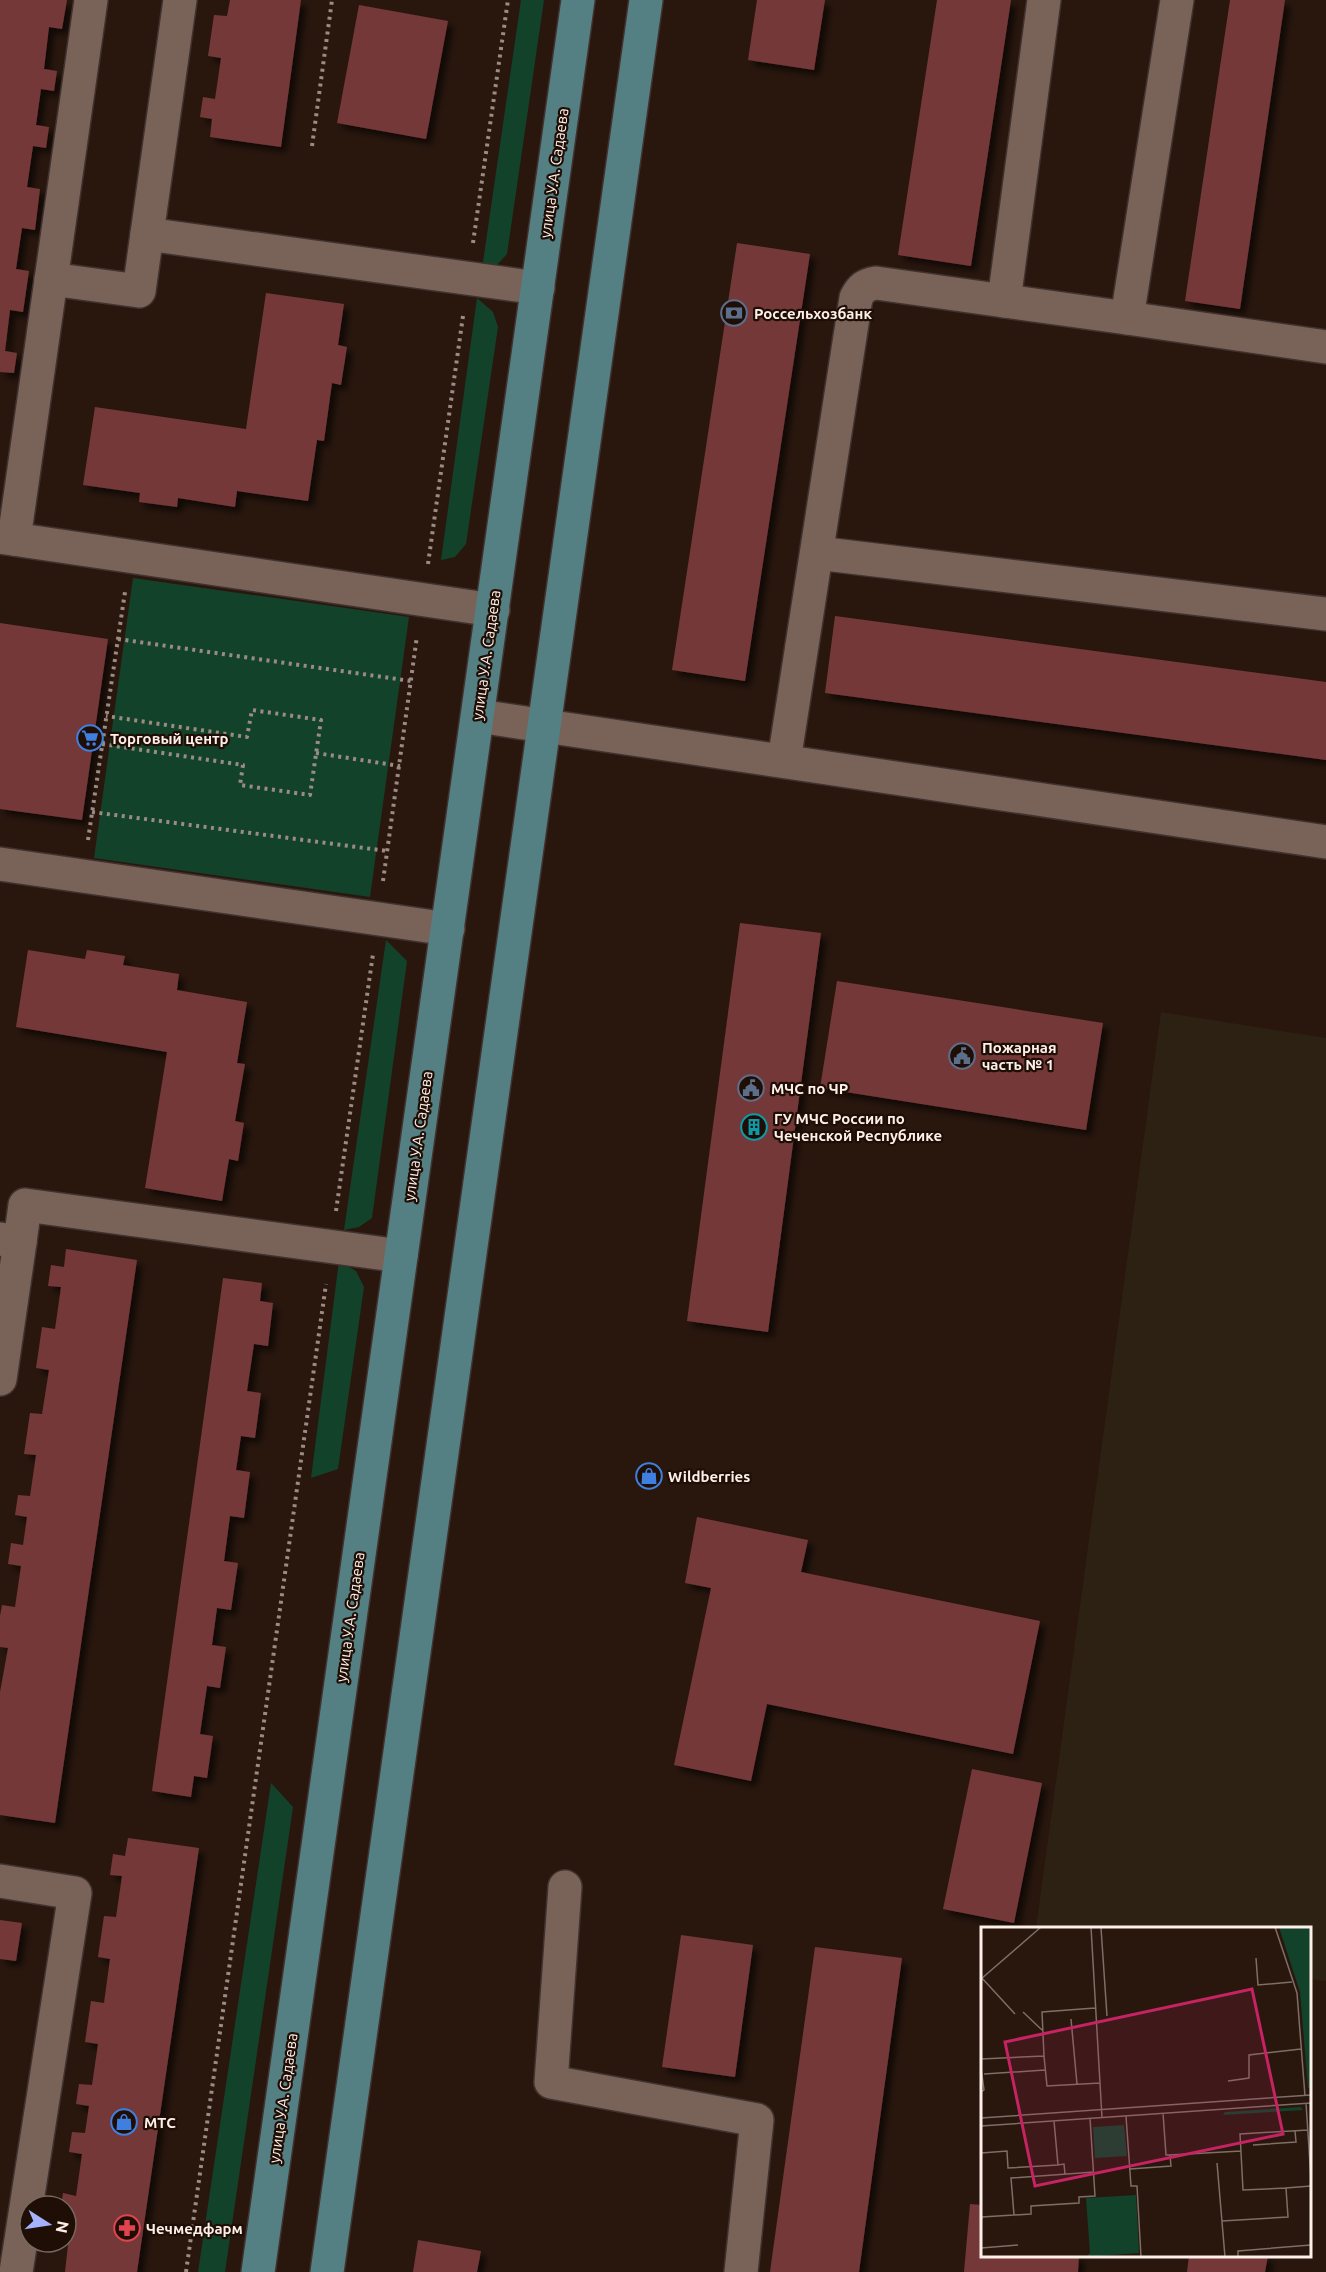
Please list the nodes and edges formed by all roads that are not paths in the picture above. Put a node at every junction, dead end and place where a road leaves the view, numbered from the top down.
1 (91, 0) edge
2 (180, 0) edge
3 (578, 0) edge
4 (646, 0) edge
5 (1044, 0) edge
6 (1177, 0) edge
7 (147, 234) junction
8 (51, 279) junction
9 (538, 288) junction
10 (1004, 301) junction
11 (1127, 318) junction
12 (1326, 347) edge
13 (7, 538) edge
14 (817, 553) junction
15 (493, 610) junction
16 (1326, 614) edge
17 (478, 716) junction
18 (544, 726) junction
19 (784, 761) junction
20 (1326, 842) edge
21 (0, 864) edge
22 (448, 929) junction
23 (10, 1241) edge
24 (401, 1256) junction
25 (0, 1379) edge
26 (0, 1881) edge
27 (565, 1887) dead end
28 (16, 2272) edge
29 (258, 2272) edge
30 (327, 2272) edge
31 (741, 2272) edge

1 - 8 street
2 - 7 street
3 - 9 main road, улица У.А. Садаева
4 - 18 main road
5 - 10 street
6 - 11 street
7 - 8 street
7 - 9 street
8 - 13 street
9 - 15 main road, улица У.А. Садаева
10 - 11 street
10 - 14 street
11 - 12 street
13 - 15 street
14 - 16 street
14 - 19 street
15 - 17 main road, улица У.А. Садаева
17 - 18 street
17 - 22 main road, улица У.А. Садаева
18 - 19 street
18 - 30 main road
19 - 20 street
21 - 22 street
22 - 24 main road, улица У.А. Садаева
23 - 24 street
23 - 25 street
24 - 29 main road, улица У.А. Садаева
26 - 28 street
27 - 31 street

